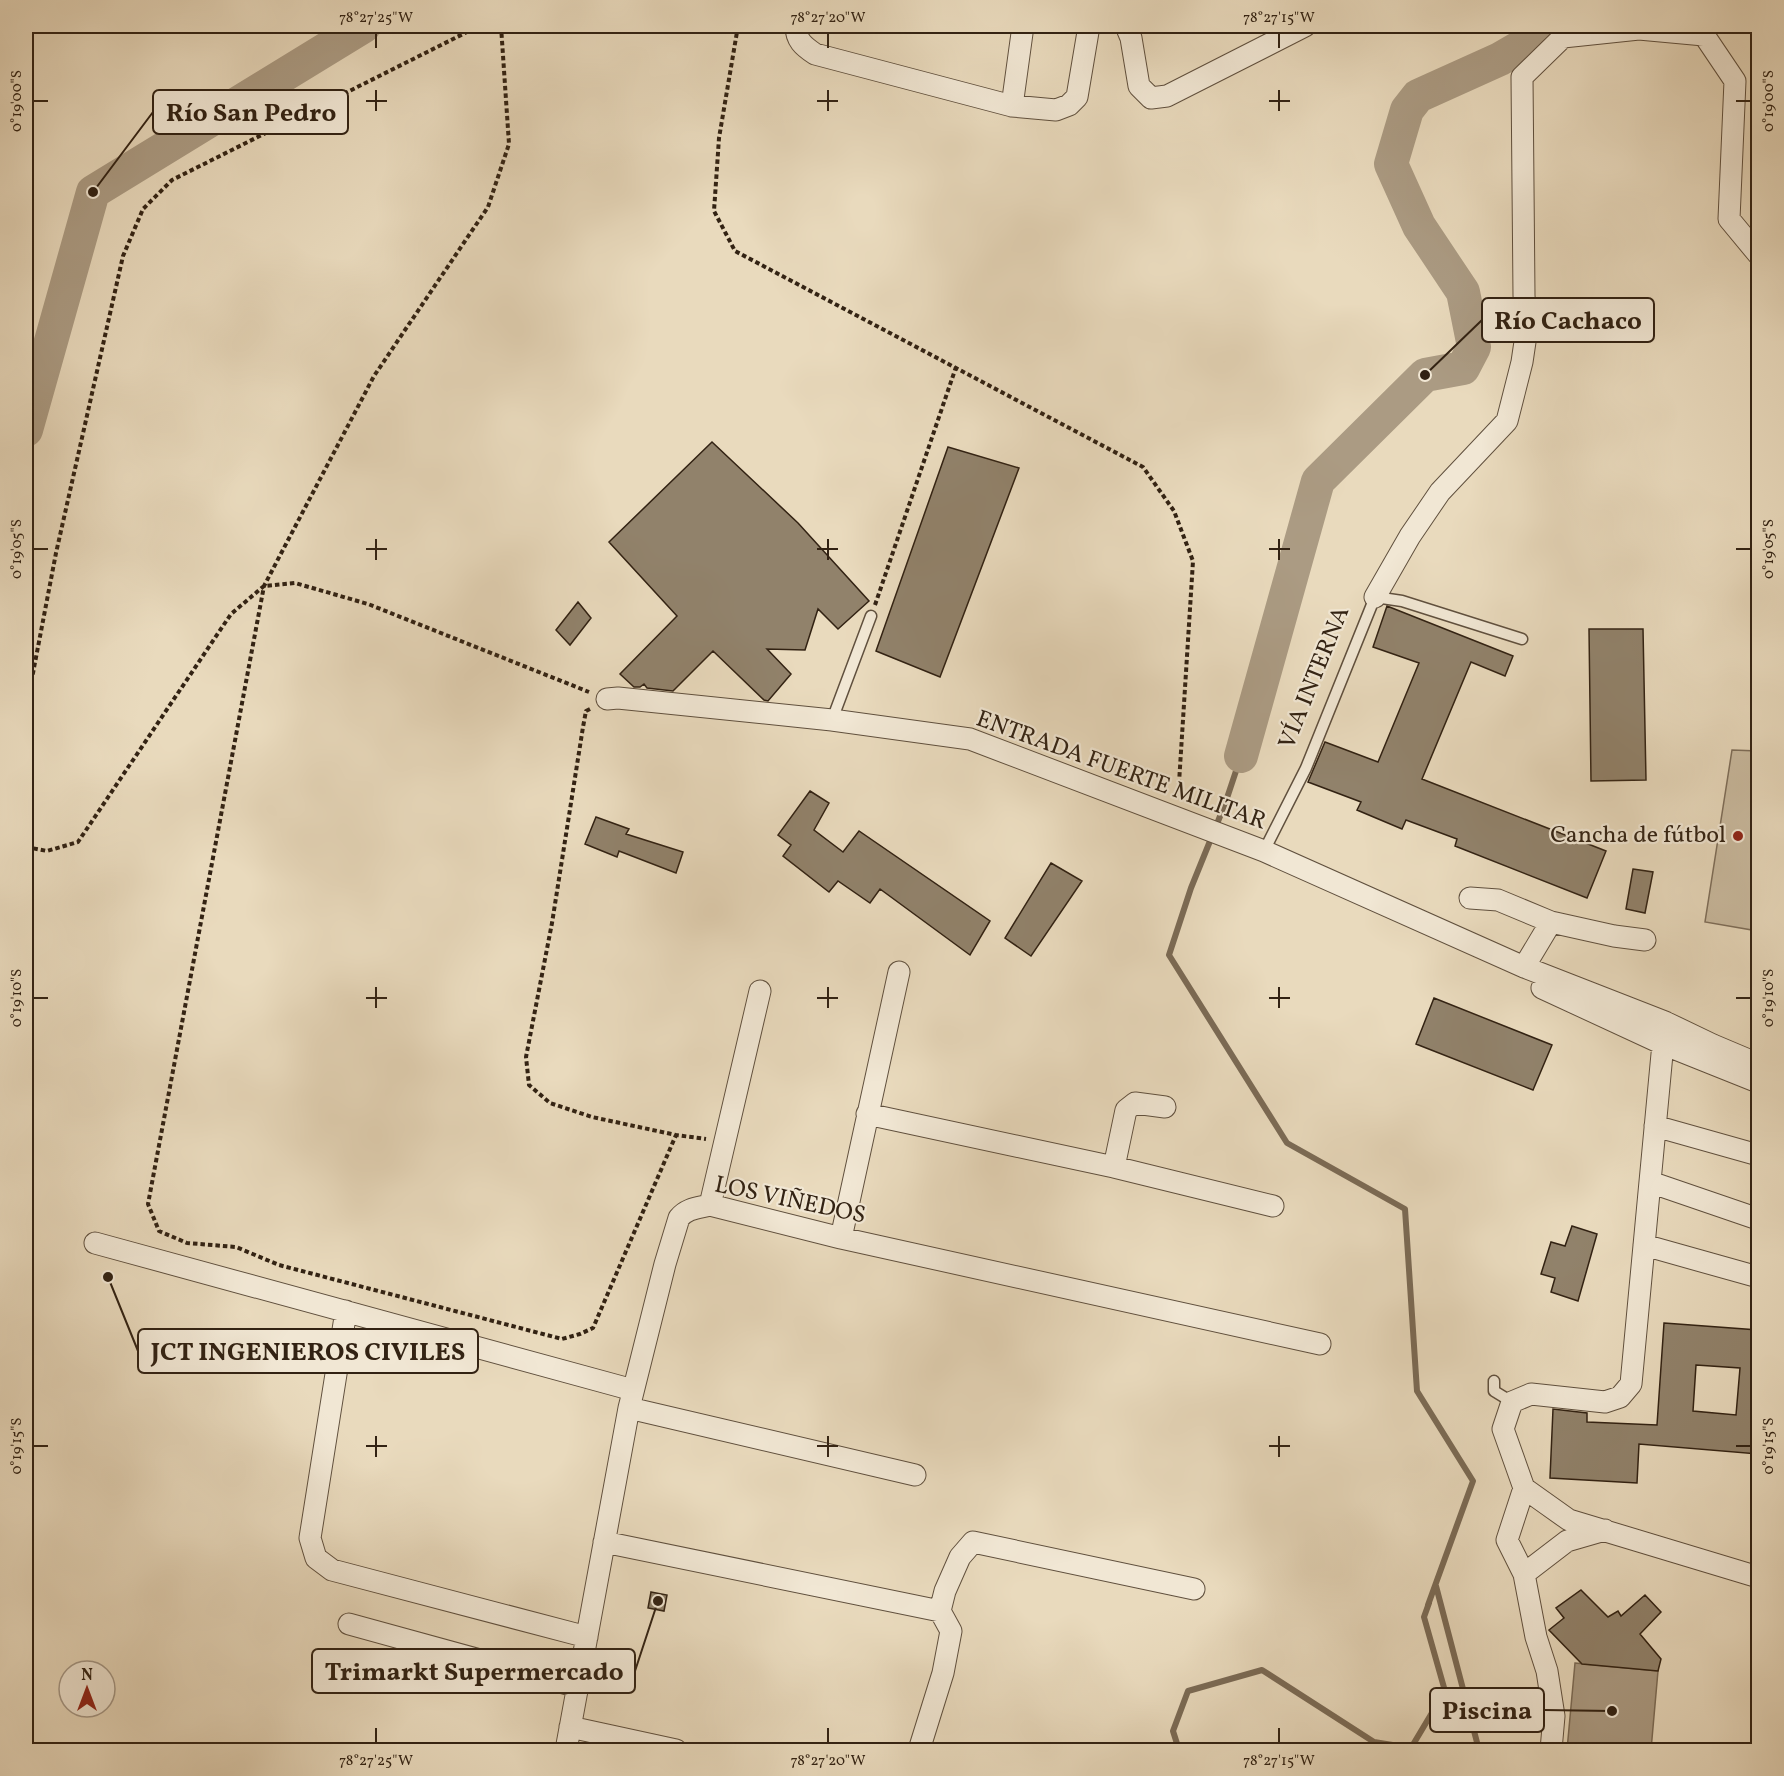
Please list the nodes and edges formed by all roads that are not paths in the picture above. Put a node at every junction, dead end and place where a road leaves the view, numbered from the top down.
1 (796, 26) edge
2 (1023, 26) edge
3 (1089, 26) edge
4 (1126, 26) edge
5 (1305, 26) edge
6 (1012, 106) junction
7 (1758, 254) edge
8 (1375, 597) junction
9 (871, 616) road end
10 (1522, 639) dead end
11 (607, 699) road end
12 (832, 720) junction
13 (1262, 850) junction
14 (1470, 898) dead end
15 (1551, 922) junction
16 (1645, 940) dead end
17 (1524, 967) junction
18 (899, 972) dead end
19 (760, 991) dead end
20 (1665, 1022) junction
21 (1663, 1044) junction
22 (1758, 1064) edge
23 (1758, 1082) edge
24 (1165, 1107) dead end
25 (867, 1114) junction
26 (1655, 1126) junction
27 (1758, 1155) edge
28 (1114, 1167) junction
29 (1650, 1182) junction
30 (710, 1205) junction
31 (1273, 1206) dead end
32 (1758, 1219) edge
33 (840, 1238) junction
34 (95, 1243) dead end
35 (1644, 1245) junction
36 (1758, 1277) edge
37 (346, 1311) junction
38 (1320, 1344) dead end
39 (1494, 1381) dead end
40 (631, 1399) junction
41 (1512, 1402) junction
42 (915, 1475) dead end
43 (1524, 1488) junction
44 (1605, 1530) junction
45 (604, 1542) junction
46 (1524, 1574) junction
47 (1758, 1577) edge
48 (1194, 1589) dead end
49 (940, 1611) junction
50 (349, 1624) dead end
51 (587, 1637) junction
52 (578, 1686) junction
53 (570, 1727) junction
54 (566, 1750) edge
55 (676, 1750) edge
56 (919, 1750) edge
57 (1551, 1750) edge

1 - 6 street
2 - 6 street
3 - 6 street
4 - 5 street
7 - 8 street
8 - 10 lane, VÍA INTERNA
8 - 13 lane, VÍA INTERNA
9 - 12 lane
11 - 12 street, ENTRADA FUERTE MILITAR
12 - 13 street, ENTRADA FUERTE MILITAR
13 - 17 street, ENTRADA FUERTE MILITAR
14 - 15 street
15 - 16 street
15 - 17 street
17 - 20 street, ENTRADA FUERTE MILITAR
17 - 21 street, ENTRADA FUERTE MILITAR
18 - 25 street
19 - 30 street
20 - 21 street
20 - 22 street, ENTRADA FUERTE MILITAR
21 - 23 street, ENTRADA FUERTE MILITAR
21 - 26 street
24 - 28 street
25 - 28 street
25 - 33 street
26 - 27 street
26 - 29 street
28 - 31 street
29 - 32 street
29 - 35 street
30 - 33 street, LOS VIÑEDOS
30 - 40 street, LOS VIÑEDOS
33 - 38 street, LOS VIÑEDOS
34 - 37 street
35 - 36 street
35 - 41 street
37 - 40 street
37 - 51 street
39 - 41 lane
40 - 42 street
40 - 45 street, LOS VIÑEDOS
41 - 43 street
43 - 44 street
43 - 46 street
44 - 46 street
44 - 47 street
45 - 49 street
45 - 51 street, LOS VIÑEDOS
46 - 57 street
48 - 49 street
49 - 56 street
50 - 52 street
51 - 52 street, LOS VIÑEDOS
52 - 53 street, LOS VIÑEDOS
53 - 54 street, LOS VIÑEDOS
53 - 55 street

